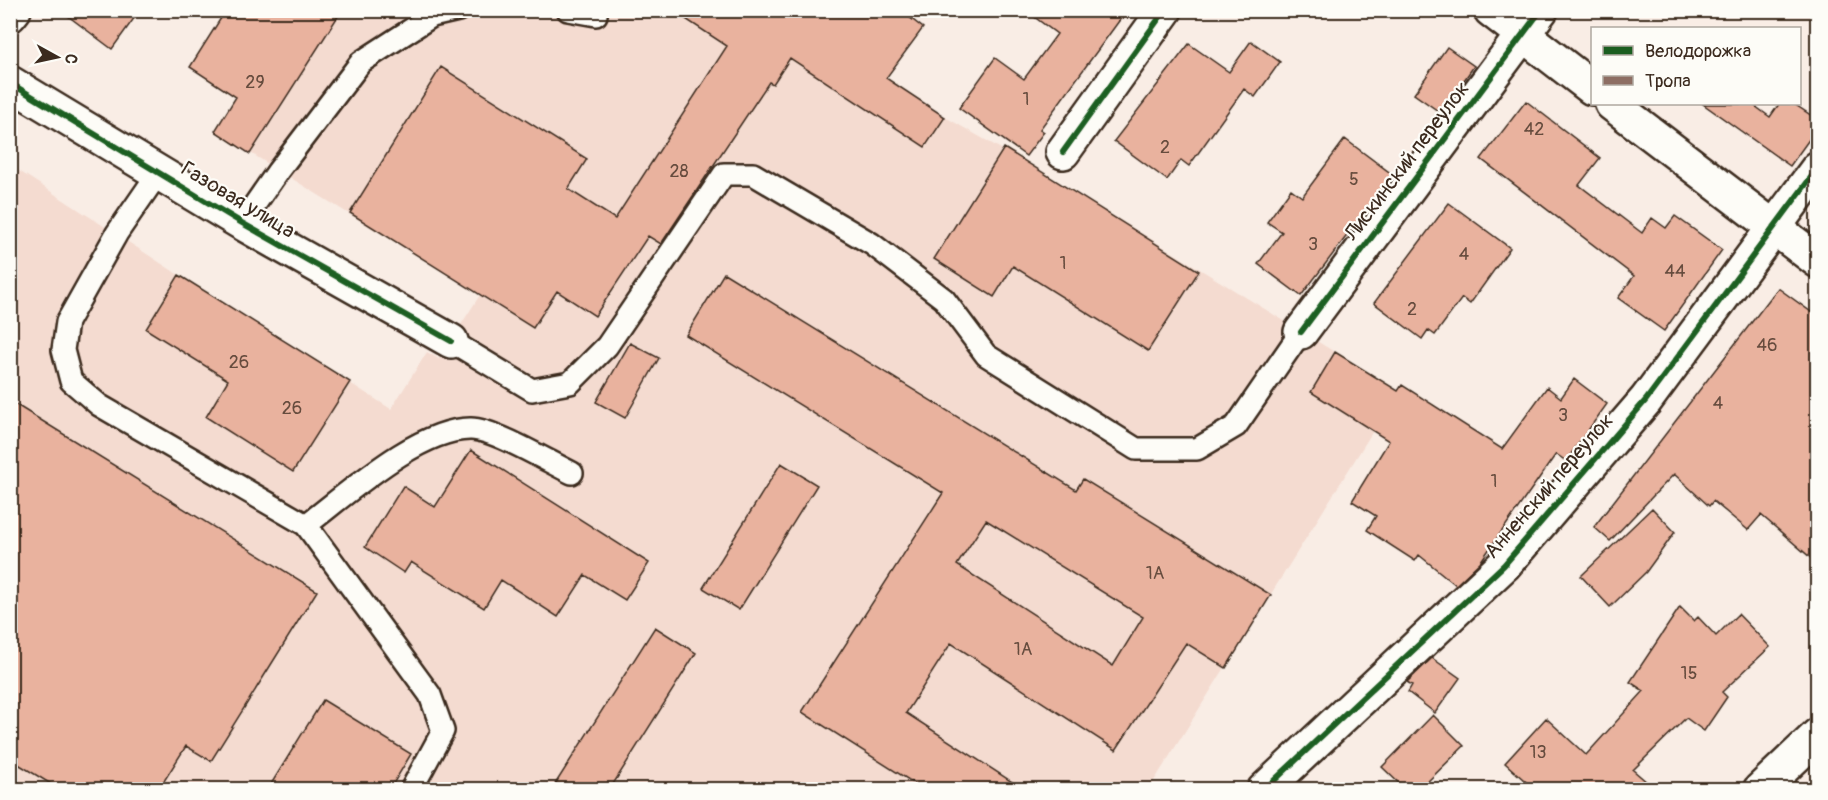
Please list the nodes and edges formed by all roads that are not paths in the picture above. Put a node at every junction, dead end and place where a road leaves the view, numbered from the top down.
1 (14, 10) edge
2 (458, 10) edge
3 (568, 10) edge
4 (1165, 10) edge
5 (1491, 10) edge
6 (10, 15) edge
7 (596, 15) dead end
8 (1532, 22) edge
9 (10, 83) edge
10 (1591, 86) edge
11 (1613, 105) edge
12 (1064, 152) dead end
13 (1818, 168) edge
14 (159, 172) junction
15 (242, 223) junction
16 (1772, 228) junction
17 (1818, 261) edge
18 (1300, 332) joint
19 (451, 341) joint
20 (572, 474) dead end
21 (306, 525) junction
22 (1818, 735) edge
23 (411, 789) edge
24 (1264, 789) edge
25 (1760, 789) edge

1 - 6 street
2 - 15 lane
3 - 7 lane
4 - 12 street
5 - 8 street
8 - 10 street
8 - 18 street, Лискинский переулок
9 - 14 street, Газовая улица
11 - 16 street
13 - 16 street, Анненский переулок
14 - 15 street, Газовая улица
14 - 21 lane
15 - 19 street, Газовая улица
16 - 17 street
16 - 24 street, Анненский переулок
18 - 19 lane
20 - 21 lane
21 - 23 lane
22 - 25 street

